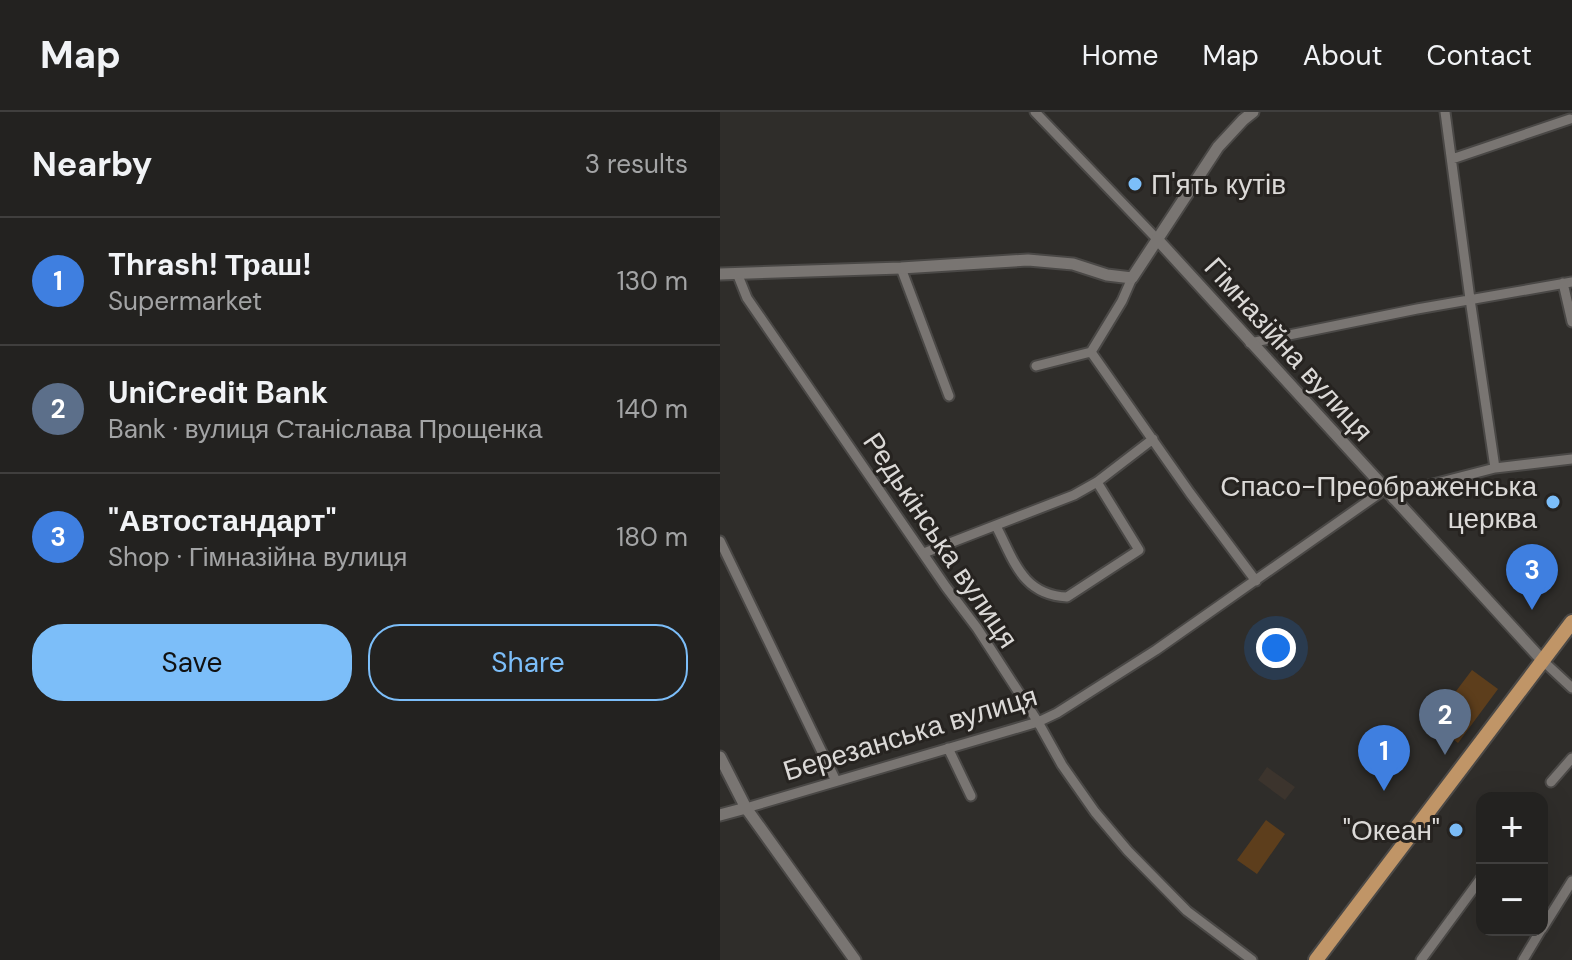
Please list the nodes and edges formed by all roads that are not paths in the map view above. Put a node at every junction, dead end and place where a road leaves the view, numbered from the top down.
1 (1035, 112) edge
2 (1252, 112) edge
3 (1445, 112) edge
4 (1570, 119) dead end
5 (1452, 159) junction
6 (1157, 239) junction
7 (901, 268) junction
8 (721, 273) edge
9 (737, 273) junction
10 (1132, 278) junction
11 (1567, 282) edge
12 (1470, 299) junction
13 (1572, 322) edge
14 (1250, 343) junction
15 (1091, 352) junction
16 (1036, 366) dead end
17 (949, 396) dead end
18 (1153, 439) junction
19 (1572, 459) edge
20 (1495, 468) junction
21 (1097, 482) junction
22 (1384, 490) junction
23 (1393, 499) junction
24 (996, 526) junction
25 (720, 541) edge
26 (924, 553) junction
27 (1256, 581) junction
28 (1572, 622) edge
29 (1542, 660) junction
30 (1572, 688) edge
31 (1038, 722) junction
32 (948, 748) junction
33 (720, 757) edge
34 (1572, 758) edge
35 (836, 781) junction
36 (1551, 782) dead end
37 (971, 796) dead end
38 (746, 808) junction
39 (720, 815) edge
40 (1572, 881) edge
41 (1476, 885) edge
42 (1548, 920) edge
43 (1538, 936) edge
44 (855, 960) edge
45 (1252, 960) edge
46 (1316, 960) edge
47 (1421, 960) edge
48 (1523, 960) edge

1 - 6 street, Гімназійна вулиця
2 - 6 street
3 - 5 street
4 - 5 street
5 - 12 street
6 - 10 street
6 - 14 street, Гімназійна вулиця
7 - 9 street
7 - 10 street
7 - 17 street
8 - 9 street
9 - 26 street, Редькінська вулиця
10 - 15 street
11 - 12 street
11 - 13 street
12 - 14 street
12 - 20 street
14 - 22 street, Гімназійна вулиця
15 - 16 street
15 - 18 street
18 - 21 street
18 - 27 street
19 - 20 street
20 - 23 street
21 - 24 street
21 - 24 street
22 - 23 street, Гімназійна вулиця
22 - 27 street, Березанська вулиця
23 - 29 street, Гімназійна вулиця
24 - 26 street
25 - 35 street
26 - 31 street, Редькінська вулиця
27 - 31 street, Березанська вулиця
28 - 29 main road
29 - 30 street, Гімназійна вулиця
29 - 46 main road
31 - 32 street, Березанська вулиця
31 - 45 street, Редькінська вулиця
32 - 35 street, Березанська вулиця
32 - 37 street
33 - 38 street
34 - 36 street
35 - 38 street, Березанська вулиця
38 - 39 street, Березанська вулиця
38 - 44 street
40 - 42 street
41 - 47 street
43 - 48 street

